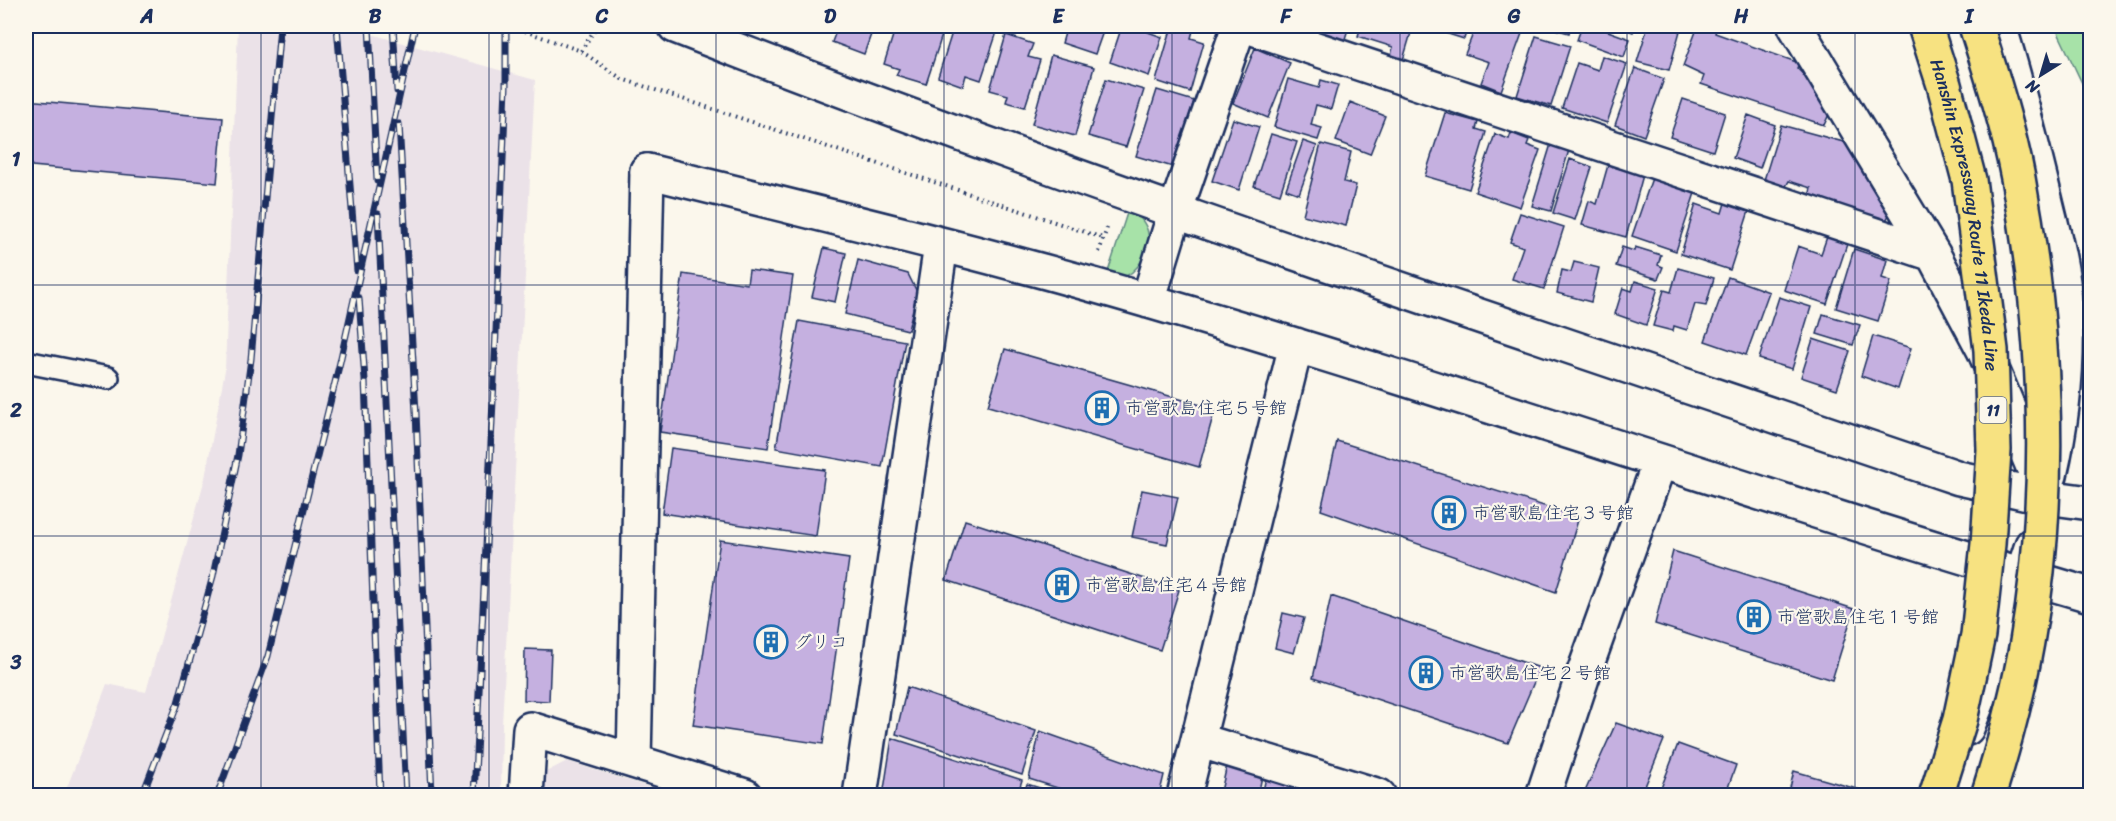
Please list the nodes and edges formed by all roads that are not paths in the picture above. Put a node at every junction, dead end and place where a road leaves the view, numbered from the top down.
1 (675, 26) edge
2 (1239, 26) edge
3 (1247, 26) edge
4 (1795, 26) edge
5 (1925, 26) edge
6 (1976, 26) edge
7 (1999, 26) edge
8 (1175, 212) junction
9 (941, 245) junction
10 (1933, 254) junction
11 (1148, 301) junction
12 (1296, 345) junction
13 (26, 362) edge
14 (108, 378) dead end
15 (1660, 461) junction
16 (2046, 497) junction
17 (2091, 503) edge
18 (2023, 575) junction
19 (2091, 595) edge
20 (1198, 740) junction
21 (634, 760) junction
22 (526, 795) edge
23 (745, 795) edge
24 (860, 795) edge
25 (1184, 795) edge
26 (1379, 795) edge
27 (1543, 795) edge
28 (1937, 795) edge
29 (1988, 795) edge

1 - 8 street
2 - 8 street
3 - 10 street
4 - 10 street
5 - 28 highway, Hanshin Expressway Route 11 Ikeda Line / 11, bridge
6 - 29 highway, bridge
7 - 16 street
8 - 11 street
8 - 16 street
9 - 11 street
9 - 21 street
9 - 24 street
10 - 16 street
11 - 12 street
12 - 15 street
12 - 20 street
13 - 14 lane
15 - 18 street
15 - 27 street
16 - 17 street
16 - 18 street
18 - 19 street
18 - 28 street
20 - 25 street
20 - 26 street
21 - 22 street
21 - 23 street

